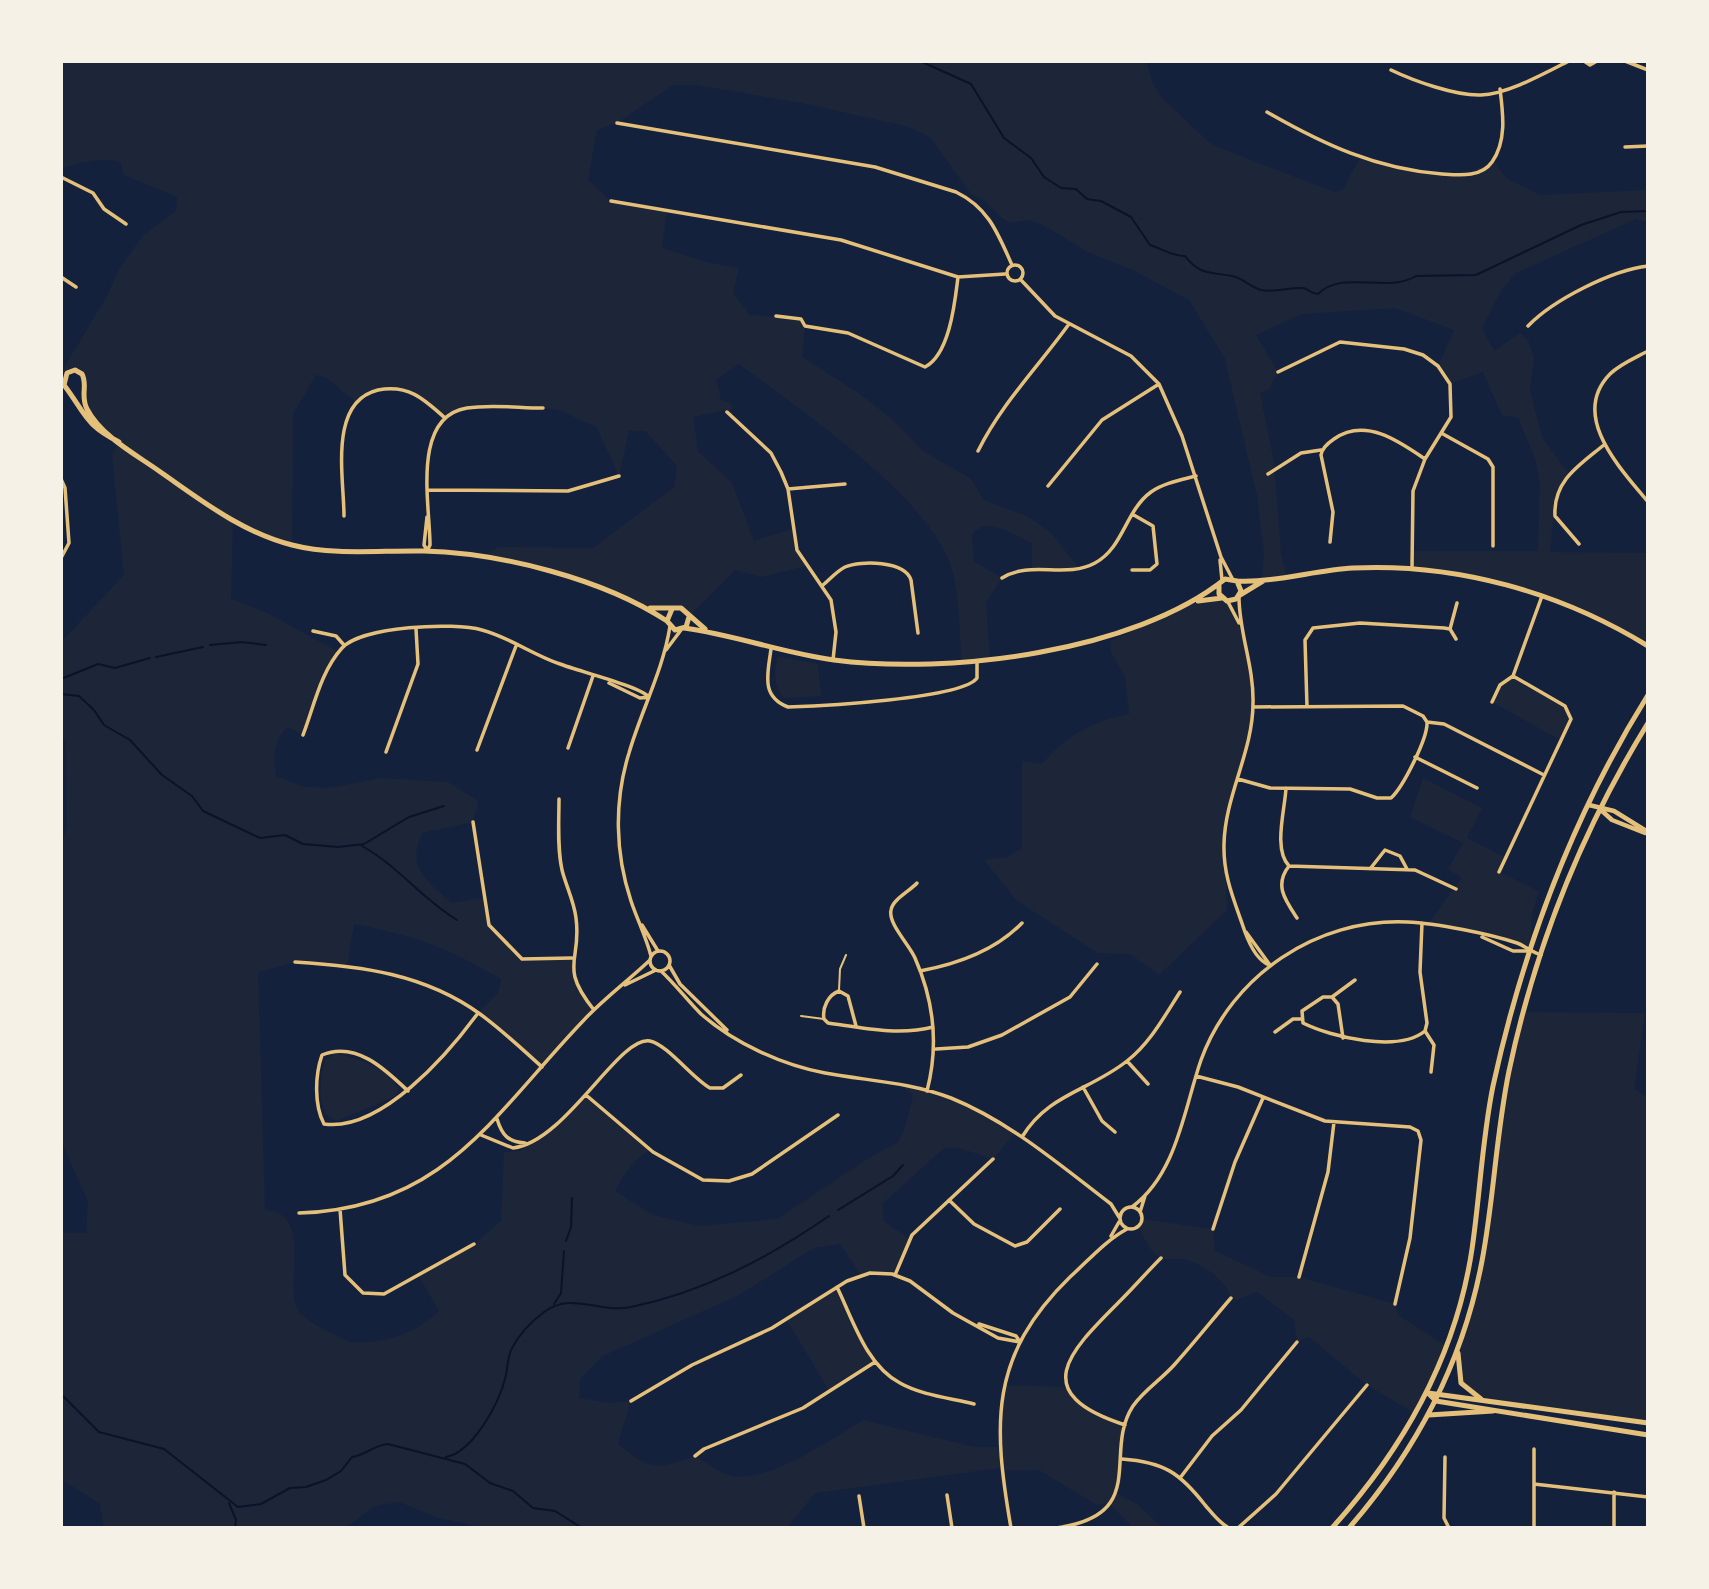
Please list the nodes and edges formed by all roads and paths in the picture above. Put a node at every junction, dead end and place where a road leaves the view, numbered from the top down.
1 (1569, 61) edge
2 (1584, 61) edge
3 (1598, 61) edge
4 (1625, 61) edge
5 (1391, 70) dead end
6 (1648, 71) edge
7 (1500, 89) junction
8 (1267, 111) dead end
9 (617, 123) dead end
10 (1648, 146) edge
11 (1626, 147) dead end
12 (61, 177) edge
13 (611, 201) dead end
14 (126, 223) dead end
15 (1012, 265) junction
16 (1648, 266) edge
17 (1005, 274) junction
18 (61, 277) edge
19 (958, 277) junction
20 (1021, 280) junction
21 (76, 287) dead end
22 (776, 316) dead end
23 (1069, 324) junction
24 (1528, 326) dead end
25 (1648, 351) edge
26 (1278, 372) dead end
27 (62, 380) edge
28 (1159, 384) junction
29 (82, 388) junction
30 (66, 389) edge
31 (543, 408) dead end
32 (727, 412) dead end
33 (445, 418) junction
34 (1443, 434) junction
35 (119, 442) junction
36 (1605, 444) junction
37 (1321, 450) junction
38 (978, 451) dead end
39 (1425, 459) junction
40 (1268, 474) dead end
41 (619, 475) dead end
42 (1196, 476) junction
43 (61, 479) edge
44 (845, 484) dead end
45 (1048, 486) dead end
46 (788, 489) junction
47 (428, 491) junction
48 (1648, 502) edge
49 (1132, 514) junction
50 (344, 516) dead end
51 (1331, 542) dead end
52 (1579, 544) dead end
53 (1493, 546) dead end
54 (427, 551) junction
55 (1221, 557) junction
56 (61, 558) edge
57 (1412, 568) junction
58 (1132, 570) dead end
59 (1002, 578) dead end
60 (1234, 580) junction
61 (1266, 580) junction
62 (1220, 584) junction
63 (823, 585) junction
64 (1239, 596) junction
65 (1542, 596) junction
66 (1225, 600) junction
67 (1195, 601) junction
68 (1457, 603) dead end
69 (648, 608) junction
70 (672, 609) junction
71 (689, 616) junction
72 (668, 624) junction
73 (1242, 628) junction
74 (416, 629) junction
75 (682, 629) junction
76 (1450, 629) junction
77 (313, 631) dead end
78 (708, 631) junction
79 (918, 633) dead end
80 (1456, 639) dead end
81 (344, 645) junction
82 (516, 646) junction
83 (1648, 646) edge
84 (771, 649) junction
85 (665, 652) junction
86 (833, 660) junction
87 (977, 662) junction
88 (593, 676) junction
89 (1513, 676) junction
90 (607, 682) junction
91 (1648, 695) edge
92 (649, 697) junction
93 (1492, 702) dead end
94 (1307, 706) junction
95 (1253, 707) junction
96 (1427, 722) junction
97 (1648, 723) edge
98 (303, 735) dead end
99 (568, 748) dead end
100 (477, 750) dead end
101 (386, 752) dead end
102 (1415, 757) junction
103 (1544, 775) junction
104 (1238, 779) junction
105 (1286, 788) junction
106 (1478, 788) dead end
107 (559, 799) dead end
108 (1589, 805) junction
109 (1600, 809) junction
110 (473, 822) dead end
111 (1648, 833) edge
112 (1289, 866) junction
113 (1370, 869) junction
114 (1407, 870) junction
115 (1499, 872) dead end
116 (917, 883) dead end
117 (1456, 889) dead end
118 (1297, 918) dead end
119 (638, 921) junction
120 (1022, 923) dead end
121 (1422, 923) junction
122 (1480, 936) junction
123 (658, 951) junction
124 (1530, 951) junction
125 (846, 955) dead end
126 (1541, 955) junction
127 (572, 958) junction
128 (650, 958) junction
129 (295, 962) dead end
130 (1097, 964) dead end
131 (669, 965) junction
132 (1270, 966) junction
133 (659, 970) junction
134 (920, 971) junction
135 (1355, 980) dead end
136 (623, 986) junction
137 (839, 991) junction
138 (1180, 992) dead end
139 (1332, 998) junction
140 (594, 1010) junction
141 (478, 1013) junction
142 (802, 1016) dead end
143 (824, 1018) junction
144 (1301, 1019) junction
145 (856, 1026) junction
146 (933, 1027) junction
147 (727, 1030) junction
148 (1425, 1031) junction
149 (1275, 1032) dead end
150 (1343, 1038) junction
151 (936, 1049) junction
152 (1127, 1061) junction
153 (542, 1067) junction
154 (1432, 1072) dead end
155 (741, 1075) dead end
156 (1196, 1076) junction
157 (1148, 1084) dead end
158 (1083, 1087) junction
159 (408, 1091) junction
160 (927, 1091) junction
161 (586, 1095) junction
162 (1263, 1098) junction
163 (838, 1115) dead end
164 (497, 1118) junction
165 (1334, 1122) junction
166 (1115, 1132) dead end
167 (481, 1135) junction
168 (1022, 1138) junction
169 (527, 1143) junction
170 (993, 1159) dead end
171 (1145, 1196) junction
172 (949, 1200) junction
173 (1111, 1204) junction
174 (1129, 1207) junction
175 (340, 1209) junction
176 (1060, 1209) dead end
177 (1140, 1212) junction
178 (299, 1213) dead end
179 (1119, 1219) junction
180 (1127, 1229) junction
181 (1213, 1229) dead end
182 (1110, 1238) junction
183 (474, 1244) dead end
184 (1161, 1258) dead end
185 (895, 1275) junction
186 (1299, 1276) dead end
187 (837, 1287) junction
188 (1231, 1298) dead end
189 (1395, 1304) dead end
190 (977, 1324) junction
191 (1020, 1342) junction
192 (1297, 1342) dead end
193 (1458, 1350) junction
194 (875, 1362) junction
195 (1367, 1385) dead end
196 (1439, 1393) junction
197 (1428, 1394) junction
198 (1481, 1399) junction
199 (631, 1401) dead end
200 (1436, 1401) junction
201 (974, 1404) dead end
202 (1493, 1410) junction
203 (1429, 1415) junction
204 (1648, 1423) edge
205 (1125, 1425) junction
206 (1648, 1435) edge
207 (1534, 1449) dead end
208 (695, 1456) dead end
209 (1445, 1457) dead end
210 (1122, 1459) junction
211 (1180, 1478) junction
212 (1534, 1485) junction
213 (1614, 1492) junction
214 (947, 1495) dead end
215 (859, 1496) dead end
216 (1648, 1497) edge
217 (1076, 1526) edge
218 (864, 1528) edge
219 (951, 1528) edge
220 (1011, 1528) edge
221 (1056, 1528) edge
222 (1229, 1528) edge
223 (1238, 1528) edge
224 (1332, 1528) edge
225 (1349, 1528) edge
226 (1449, 1528) edge
227 (1534, 1528) edge
228 (1614, 1528) edge

1 - 7 street
2 - 3 street
4 - 6 street
5 - 7 street
7 - 8 street
9 - 15 street
10 - 11 street
12 - 14 street
13 - 19 street
15 - 17 street
15 - 20 street
16 - 24 street
17 - 19 street
17 - 20 street
18 - 21 street
19 - 22 street
20 - 23 street
23 - 28 street
23 - 38 street
25 - 36 street
26 - 34 street
27 - 29 main road
27 - 30 main road
28 - 42 street
28 - 45 street
29 - 30 main road
29 - 35 main road
30 - 35 main road
31 - 33 street
32 - 46 street
33 - 47 street
33 - 50 street
34 - 39 street
34 - 53 street
35 - 54 main road
36 - 48 street
36 - 52 street
37 - 39 street
37 - 40 street
37 - 51 street
39 - 57 street
41 - 47 street
42 - 49 street
42 - 55 street
43 - 56 street
44 - 46 street
46 - 63 street
47 - 54 street
49 - 58 street
49 - 59 street
54 - 69 main road
55 - 60 street
55 - 62 street
57 - 61 main road
57 - 65 main road
60 - 61 main road
60 - 62 main road
60 - 64 main road
61 - 64 main road
62 - 66 main road
62 - 67 main road
63 - 79 street
63 - 86 street
64 - 66 main road
64 - 73 street
65 - 83 main road
65 - 89 street
66 - 67 main road
66 - 73 street
67 - 87 main road
68 - 76 street
69 - 70 main road
69 - 72 main road
70 - 71 main road
70 - 72 main road
71 - 75 main road
71 - 78 main road
72 - 75 main road
72 - 85 street
73 - 95 street
74 - 81 street
74 - 82 street
74 - 101 street
75 - 78 main road
75 - 85 street
76 - 80 street
76 - 94 street
77 - 81 street
78 - 84 main road
81 - 98 street
82 - 88 street
82 - 100 street
84 - 86 main road
84 - 87 street
85 - 92 street
86 - 87 main road
88 - 90 street
88 - 99 street
89 - 93 street
89 - 103 street
90 - 92 street
90 - 92 street
91 - 108 main road
92 - 119 street
94 - 95 street
94 - 96 street
95 - 104 street
96 - 102 street
96 - 103 street
97 - 109 main road
102 - 105 street
102 - 106 street
103 - 115 street
104 - 105 street
104 - 132 street
105 - 112 street
107 - 127 street
108 - 109 street
108 - 124 main road
109 - 111 street
109 - 126 main road
110 - 127 street
112 - 113 street
112 - 118 street
113 - 114 street
113 - 114 street
114 - 117 street
116 - 134 street
119 - 123 street
119 - 128 street
120 - 134 street
121 - 122 street
121 - 132 street
121 - 148 street
122 - 124 street
122 - 124 street
123 - 128 street
123 - 131 street
124 - 126 street
124 - 197 main road
125 - 137 lane
126 - 193 main road
127 - 140 street
128 - 133 street
128 - 136 street
129 - 141 street
130 - 151 street
131 - 133 street
131 - 147 street
132 - 156 street
133 - 136 street
133 - 147 street
134 - 146 street
135 - 139 street
136 - 140 street
137 - 143 street
137 - 145 street
138 - 152 street
139 - 144 street
139 - 150 street
140 - 153 street
141 - 153 street
141 - 159 street
142 - 143 lane
143 - 145 street
144 - 149 street
144 - 150 street
145 - 146 street
146 - 151 street
147 - 160 street
148 - 150 street
148 - 154 street
151 - 160 street
152 - 157 street
152 - 158 street
153 - 164 street
155 - 161 street
156 - 162 street
156 - 171 street
158 - 166 street
158 - 168 street
159 - 159 street
160 - 168 street
161 - 163 street
161 - 169 street
162 - 165 street
162 - 181 street
164 - 167 street
164 - 169 street
165 - 186 street
165 - 189 street
167 - 169 street
167 - 175 street
168 - 173 street
170 - 172 street
171 - 174 street
171 - 177 street
172 - 176 street
172 - 185 street
173 - 174 street
173 - 179 street
174 - 177 street
174 - 179 street
175 - 178 street
175 - 183 street
177 - 180 street
179 - 180 street
179 - 182 street
180 - 182 street
182 - 191 street
184 - 205 street
185 - 187 street
185 - 190 street
187 - 194 street
187 - 199 street
188 - 205 street
190 - 191 street
190 - 191 street
191 - 220 street
192 - 211 street
193 - 196 main road
193 - 198 main road
194 - 201 street
194 - 208 street
195 - 223 street
196 - 197 main road
196 - 198 main road
196 - 200 main road
197 - 200 main road
197 - 224 main road
198 - 204 main road
200 - 202 main road
200 - 203 main road
202 - 203 main road
202 - 206 main road
203 - 225 main road
205 - 210 street
207 - 212 street
209 - 226 street
210 - 211 street
210 - 217 street
211 - 222 street
212 - 213 street
212 - 227 street
213 - 216 street
213 - 228 street
214 - 219 street
215 - 218 street
217 - 221 street

